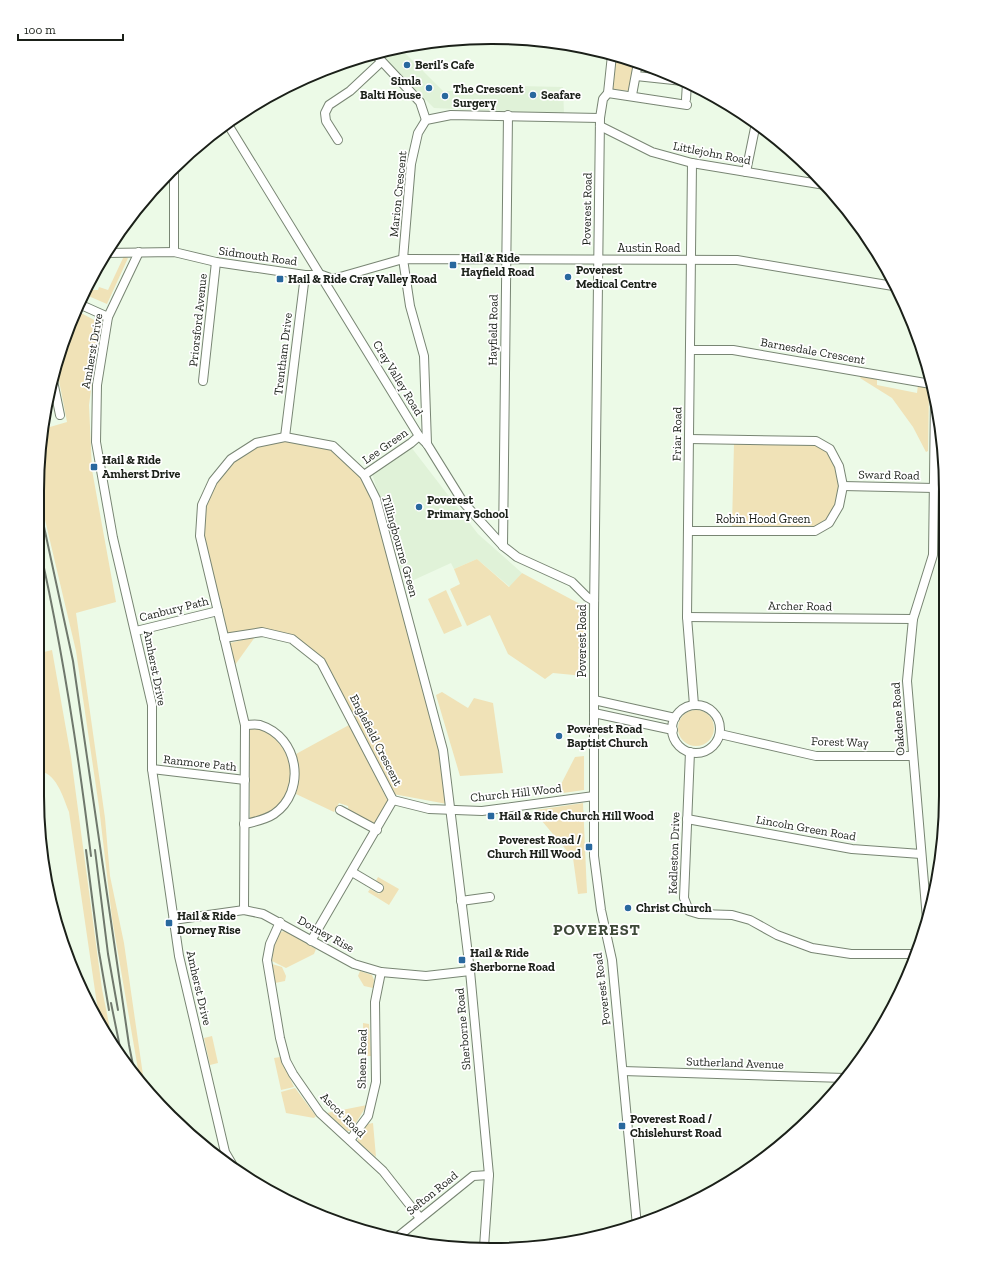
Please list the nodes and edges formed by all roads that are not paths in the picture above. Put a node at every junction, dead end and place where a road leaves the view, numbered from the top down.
1 (378, 58) edge
2 (611, 60) edge
3 (381, 62) junction
4 (637, 69) edge
5 (636, 76) junction
6 (665, 79) edge
7 (687, 89) edge
8 (608, 93) junction
9 (632, 95) junction
10 (508, 115) junction
11 (426, 120) junction
12 (600, 122) junction
13 (230, 128) edge
14 (755, 129) edge
15 (338, 140) dead end
16 (692, 163) junction
17 (746, 172) junction
18 (174, 176) edge
19 (816, 184) edge
20 (139, 252) junction
21 (174, 252) junction
22 (113, 253) edge
23 (403, 258) junction
24 (506, 259) junction
25 (598, 260) junction
26 (691, 260) junction
27 (216, 262) junction
28 (305, 275) junction
29 (322, 275) junction
30 (888, 285) edge
31 (84, 306) edge
32 (108, 317) junction
33 (690, 350) junction
34 (203, 381) dead end
35 (926, 383) edge
36 (55, 393) edge
37 (60, 415) dead end
38 (934, 427) edge
39 (285, 436) junction
40 (419, 436) junction
41 (689, 439) junction
42 (427, 444) junction
43 (364, 475) junction
44 (843, 486) junction
45 (934, 488) junction
46 (688, 531) junction
47 (503, 546) junction
48 (594, 601) junction
49 (218, 611) junction
50 (687, 617) junction
51 (913, 620) junction
52 (136, 631) junction
53 (224, 638) junction
54 (594, 700) junction
55 (694, 705) junction
56 (594, 713) junction
57 (675, 718) junction
58 (245, 725) junction
59 (672, 730) junction
60 (720, 734) junction
61 (690, 752) junction
62 (913, 756) junction
63 (152, 769) junction
64 (244, 780) junction
65 (594, 796) junction
66 (394, 800) junction
67 (340, 810) dead end
68 (451, 811) junction
69 (687, 819) junction
70 (244, 824) junction
71 (377, 830) junction
72 (921, 854) junction
73 (352, 872) junction
74 (379, 888) dead end
75 (490, 897) dead end
76 (461, 901) junction
77 (926, 904) edge
78 (244, 910) junction
79 (173, 920) junction
80 (280, 922) junction
81 (311, 941) junction
82 (910, 954) edge
83 (470, 971) junction
84 (381, 972) junction
85 (623, 1071) junction
86 (839, 1078) edge
87 (350, 1140) junction
88 (228, 1158) edge
89 (489, 1175) junction
90 (420, 1218) junction
91 (636, 1219) edge
92 (401, 1233) edge
93 (484, 1243) edge

1 - 3 street
2 - 8 street, Poverest Road
3 - 11 street
3 - 15 street
4 - 5 street
5 - 6 street
5 - 9 street
7 - 9 street
8 - 9 street
8 - 12 street, Poverest Road
10 - 11 street
10 - 12 street
10 - 24 street, Hayfield Road
11 - 23 street, Marion Crescent
12 - 16 street, Littlejohn Road
12 - 25 street, Poverest Road
13 - 29 street, Cray Valley Road
14 - 17 street
16 - 17 street, Littlejohn Road
16 - 26 street, Friar Road
17 - 19 street, Littlejohn Road
18 - 21 street
20 - 21 street, Sidmouth Road
20 - 22 street, Sidmouth Road
20 - 32 street, Amherst Drive
21 - 27 street, Sidmouth Road
23 - 24 street, Austin Road
23 - 29 street, Sidmouth Road
23 - 42 street, Marion Crescent
24 - 25 street, Austin Road
24 - 47 street, Hayfield Road
25 - 26 street, Austin Road
25 - 48 street, Poverest Road
26 - 30 street, Austin Road
26 - 33 street, Friar Road
27 - 28 street, Sidmouth Road
27 - 34 street, Priorsford Avenue
28 - 29 street, Sidmouth Road
28 - 39 street, Trentham Drive
29 - 40 street, Cray Valley Road
31 - 32 street
32 - 52 street, Amherst Drive
33 - 35 street, Barnesdale Crescent
33 - 41 street, Friar Road
36 - 37 street
38 - 45 street, Oakdene Road
39 - 43 street, Tillingbourne Green
39 - 49 street, Tillingbourne Green
40 - 42 street, Cray Valley Road
40 - 43 street, Lee Green
41 - 44 street, Robin Hood Green
41 - 46 street, Friar Road
42 - 47 street, Cray Valley Road
43 - 68 street, Tillingbourne Green
44 - 45 street, Sward Road
44 - 46 street, Robin Hood Green
45 - 51 street, Oakdene Road
46 - 50 street, Friar Road
47 - 48 street, Cray Valley Road
48 - 54 street, Poverest Road
49 - 52 street, Canbury Path
49 - 53 street, Tillingbourne Green
50 - 51 street, Archer Road
50 - 55 street, Friar Road
51 - 62 street, Oakdene Road
52 - 63 street, Amherst Drive
53 - 58 street, Tillingbourne Green
53 - 66 street, Englefield Crescent
54 - 56 street, Poverest Road
54 - 57 street
55 - 57 street
55 - 60 street
56 - 59 street
56 - 65 street, Poverest Road
57 - 59 street
58 - 64 street, Tillingbourne Green
58 - 70 street
59 - 61 street
60 - 61 street
60 - 62 street, Forest Way
61 - 69 street, Kedleston Drive
62 - 72 street, Oakdene Road
63 - 64 street, Ranmore Path
63 - 79 street, Amherst Drive
64 - 70 street, Tillingbourne Green
65 - 68 street, Church Hill Wood
65 - 85 street, Poverest Road
66 - 68 street, Church Hill Wood
66 - 71 street, Englefield Crescent
67 - 71 street
68 - 76 street, Sherborne Road
69 - 72 street, Lincoln Green Road
69 - 82 street, Kedleston Drive
70 - 78 street, Tillingbourne Green
71 - 73 street, Englefield Crescent
72 - 77 street, Oakdene Road
73 - 74 street
73 - 81 street, Englefield Crescent
75 - 76 street
76 - 83 street, Sherborne Road
78 - 79 street, Dorney Rise
78 - 80 street, Dorney Rise
79 - 88 street, Amherst Drive
80 - 81 street, Dorney Rise
80 - 87 street, Ascot Road
81 - 84 street, Dorney Rise
83 - 84 street, Dorney Rise
83 - 89 street, Sherborne Road
84 - 87 street, Sheen Road
85 - 86 street, Sutherland Avenue
85 - 91 street, Poverest Road
87 - 90 street, Ascot Road
89 - 90 street, Sefton Road
89 - 93 street, Sherborne Road
90 - 92 street, Sefton Road

